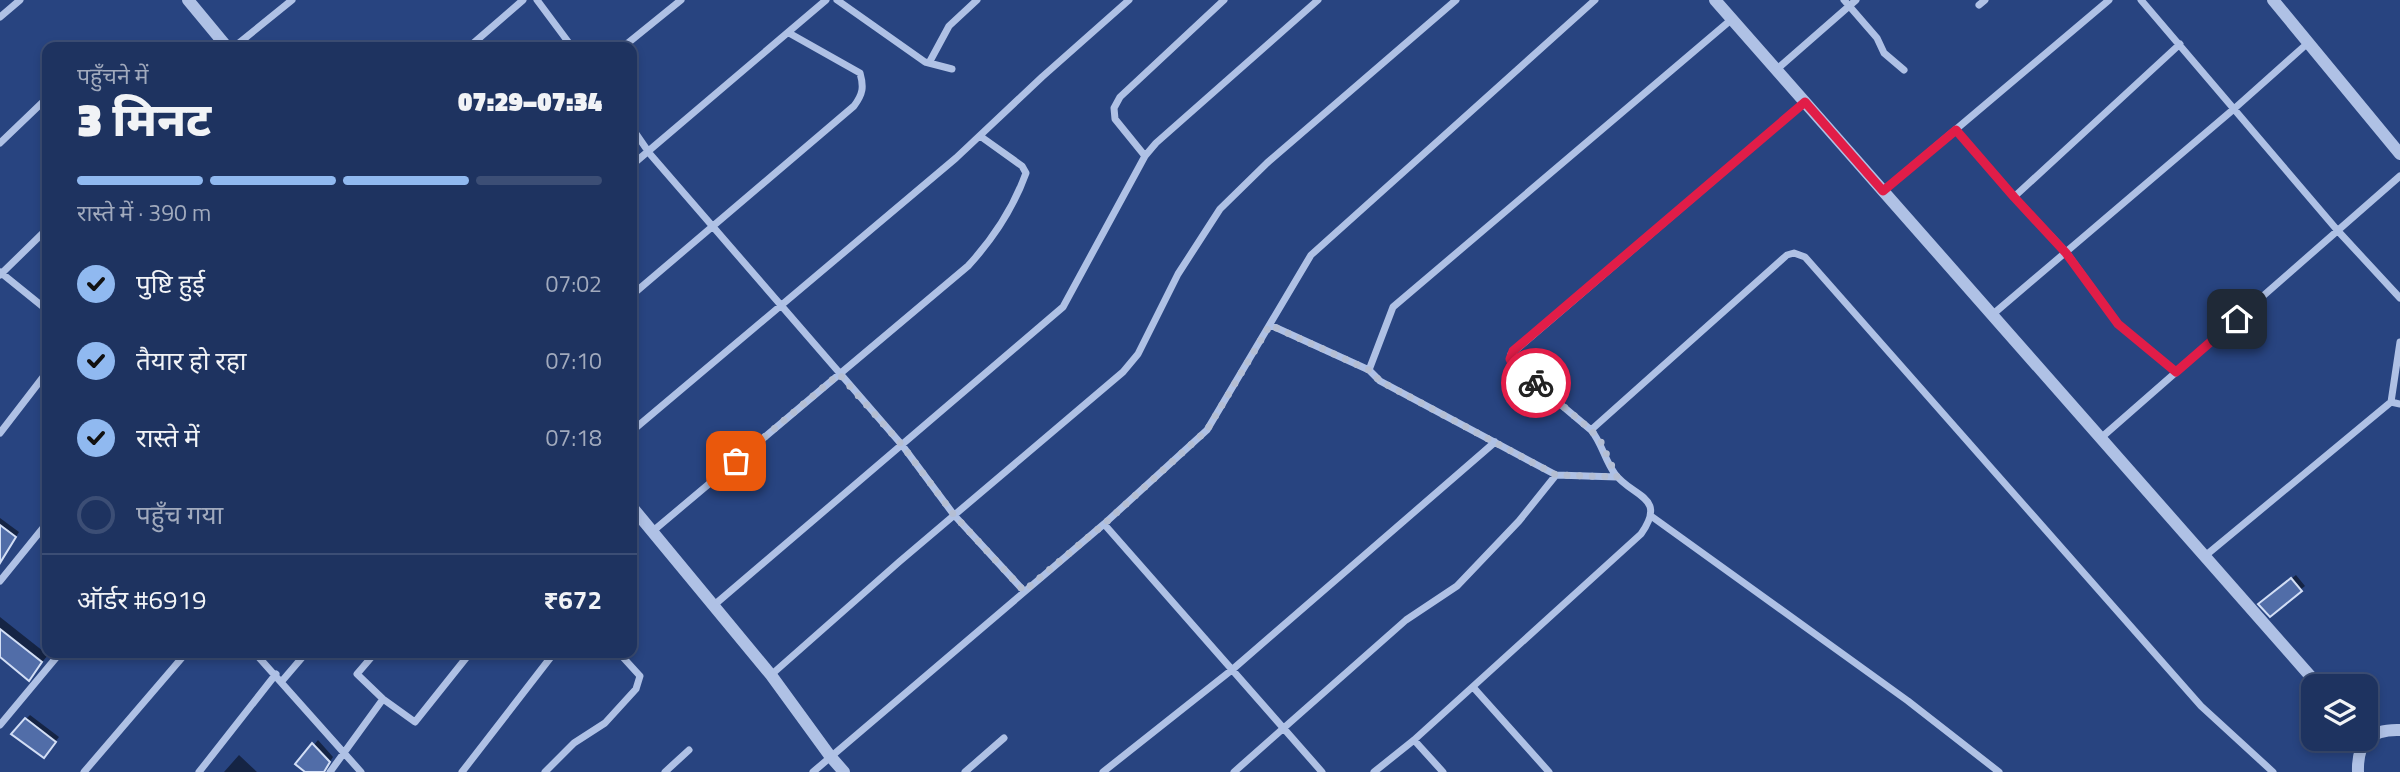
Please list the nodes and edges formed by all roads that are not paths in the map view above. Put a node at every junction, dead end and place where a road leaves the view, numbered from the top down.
1 (20, 0) edge
2 (188, 0) edge
3 (292, 0) edge
4 (523, 0) edge
5 (537, 0) edge
6 (681, 0) edge
7 (827, 0) edge
8 (837, 0) edge
9 (977, 0) edge
10 (1129, 0) edge
11 (1224, 0) edge
12 (1318, 0) edge
13 (1456, 0) edge
14 (1595, 0) edge
15 (1715, 0) edge
16 (1856, 0) edge
17 (2109, 0) edge
18 (2141, 0) edge
19 (2273, 0) edge
20 (1846, 3) edge
21 (0, 17) edge
22 (1732, 19) junction
23 (789, 33) junction
24 (223, 42) edge
25 (240, 42) edge
26 (475, 42) edge
27 (568, 42) edge
28 (628, 42) edge
29 (2309, 42) junction
30 (2180, 44) junction
31 (929, 63) junction
32 (952, 69) dead end
33 (1776, 71) junction
34 (1904, 71) dead end
35 (1805, 102) junction
36 (42, 103) edge
37 (2235, 108) junction
38 (1956, 130) junction
39 (637, 135) edge
40 (980, 136) junction
41 (0, 143) edge
42 (648, 151) junction
43 (2400, 154) edge
44 (1145, 156) junction
45 (637, 160) edge
46 (2400, 176) edge
47 (1883, 191) junction
48 (2014, 197) junction
49 (712, 227) junction
50 (2338, 231) junction
51 (42, 234) edge
52 (2066, 253) junction
53 (1, 274) edge
54 (637, 291) edge
55 (2400, 298) edge
56 (782, 304) junction
57 (42, 306) edge
58 (1992, 316) junction
59 (1270, 325) junction
60 (2400, 342) edge
61 (1369, 370) junction
62 (2176, 372) junction
63 (839, 374) junction
64 (42, 378) edge
65 (2391, 402) junction
66 (2400, 404) edge
67 (637, 427) edge
68 (1591, 430) junction
69 (0, 433) edge
70 (2102, 437) junction
71 (1495, 442) junction
72 (902, 445) junction
73 (1556, 475) junction
74 (1617, 477) junction
75 (637, 513) edge
76 (954, 515) junction
77 (1651, 516) junction
78 (1104, 524) junction
79 (42, 529) edge
80 (653, 531) junction
81 (2205, 556) junction
82 (0, 581) edge
83 (1024, 591) junction
84 (713, 606) junction
85 (56, 658) edge
86 (182, 658) edge
87 (260, 658) edge
88 (302, 658) edge
89 (371, 658) edge
90 (466, 658) edge
91 (550, 658) edge
92 (624, 658) edge
93 (1233, 669) junction
94 (276, 674) junction
95 (2308, 674) edge
96 (771, 675) junction
97 (282, 681) junction
98 (1473, 687) junction
99 (383, 699) junction
100 (0, 725) edge
101 (1284, 728) junction
102 (2400, 730) edge
103 (2378, 732) edge
104 (1004, 738) dead end
105 (1414, 740) junction
106 (689, 750) dead end
107 (2359, 751) edge
108 (342, 752) junction
109 (830, 757) junction
110 (84, 772) edge
111 (200, 772) edge
112 (330, 772) edge
113 (361, 772) edge
114 (462, 772) edge
115 (545, 772) edge
116 (665, 772) edge
117 (813, 772) edge
118 (844, 772) edge
119 (965, 772) edge
120 (1103, 772) edge
121 (1234, 772) edge
122 (1322, 772) edge
123 (1374, 772) edge
124 (1443, 772) edge
125 (1549, 772) edge
126 (1999, 772) edge
127 (2273, 772) edge
128 (2358, 772) edge

1 - 21 street
2 - 24 street
3 - 25 street
4 - 26 street
5 - 27 street
6 - 28 street
7 - 23 street
8 - 31 street
9 - 31 street
10 - 40 street
11 - 44 street
12 - 44 street
13 - 76 street
14 - 59 street
15 - 22 street
16 - 20 street
17 - 38 street
18 - 30 street
19 - 29 street
20 - 33 street
20 - 34 street
22 - 33 street
22 - 61 street
23 - 42 street
23 - 49 street
29 - 37 street
29 - 43 street
30 - 37 street
30 - 48 street
31 - 32 street
33 - 35 street
35 - 47 street
35 - 68 street
36 - 41 street
37 - 50 street
37 - 52 street
38 - 47 street
38 - 48 street
39 - 42 street
40 - 56 street
40 - 63 street
42 - 45 street
42 - 49 street
44 - 72 street
46 - 50 street
47 - 58 street
48 - 52 street
49 - 54 street
49 - 56 street
50 - 55 street
50 - 62 street
51 - 53 street
52 - 58 street
52 - 62 street
53 - 57 street
56 - 63 street
56 - 67 street
58 - 70 street
59 - 61 street
59 - 78 street
60 - 65 street
61 - 71 street
62 - 70 street
63 - 72 street
63 - 80 street
64 - 69 street
65 - 66 street
65 - 81 street
68 - 74 street
68 - 127 street
70 - 81 street
71 - 73 street
71 - 93 street
72 - 76 street
72 - 84 street
73 - 74 street
73 - 101 street
74 - 77 street
75 - 80 street
76 - 83 street
76 - 96 street
77 - 98 street
77 - 126 street
78 - 83 street
78 - 93 street
79 - 82 street
80 - 84 street
81 - 95 street
83 - 109 street
84 - 96 street
85 - 100 street
86 - 110 street
87 - 94 street
88 - 97 street
89 - 99 street
90 - 99 street
91 - 114 street
92 - 115 street
93 - 101 street
93 - 120 street
94 - 97 street
94 - 111 street
96 - 109 street
97 - 108 street
98 - 105 street
98 - 125 street
99 - 108 street
101 - 121 street
101 - 122 street
102 - 103 street
104 - 119 street
105 - 123 street
105 - 124 street
106 - 116 street
107 - 128 street
108 - 112 street
108 - 113 street
109 - 117 street
109 - 118 street

